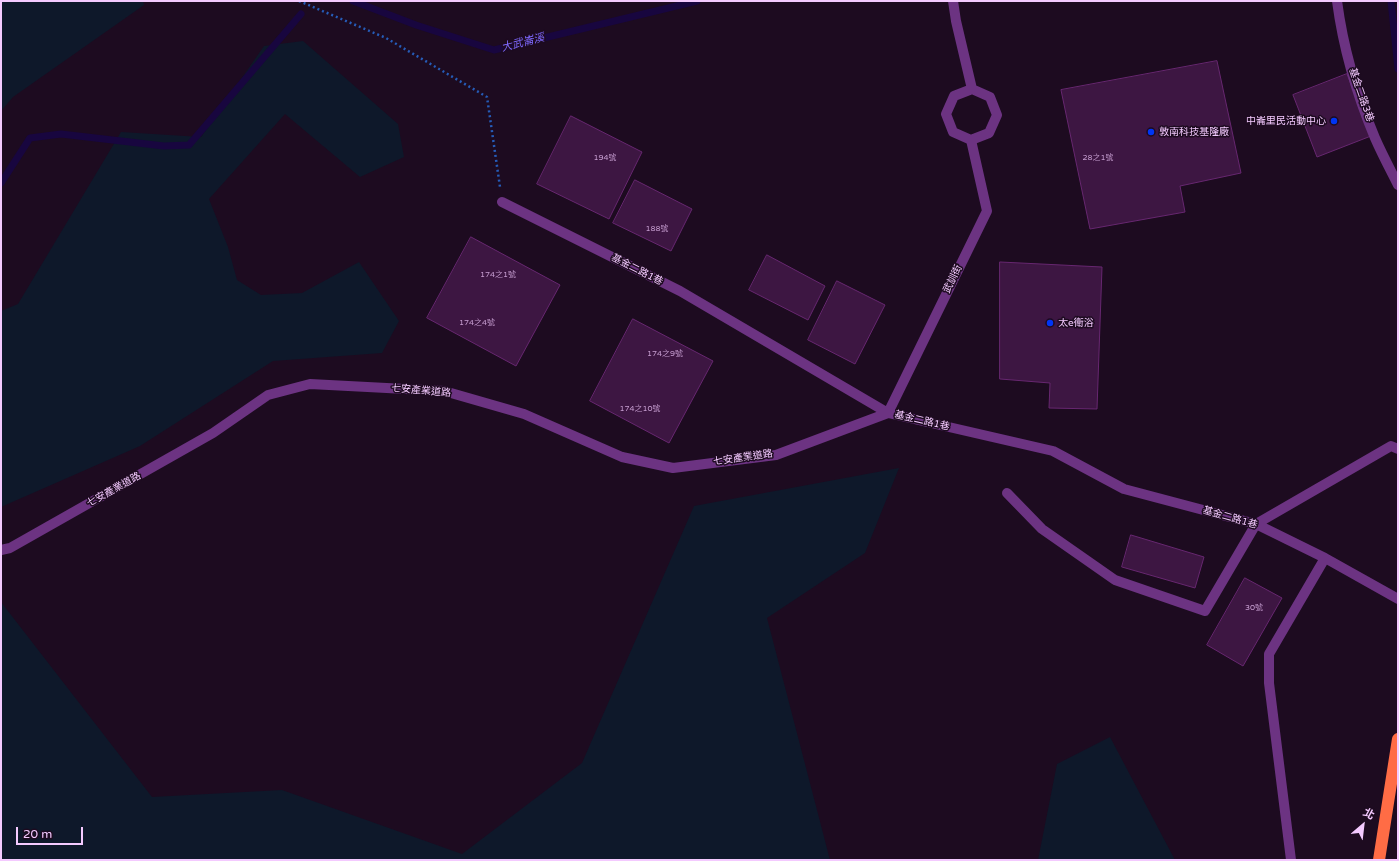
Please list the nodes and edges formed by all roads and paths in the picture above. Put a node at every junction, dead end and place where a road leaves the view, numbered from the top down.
1 (299, 1) edge
2 (953, 1) edge
3 (1337, 1) edge
4 (972, 89) junction
5 (971, 140) junction
6 (1398, 185) edge
7 (502, 202) joint
8 (888, 414) junction
9 (1398, 449) edge
10 (1007, 493) dead end
11 (1256, 524) junction
12 (1, 550) edge
13 (1325, 558) junction
14 (1398, 599) edge
15 (1398, 740) edge
16 (1291, 860) edge
17 (1379, 860) edge

1 - 7 path
2 - 4 street
3 - 6 street, 基金二路3巷
4 - 5 street
4 - 5 street
5 - 8 street, 武訓街
7 - 8 street, 基金二路1巷
8 - 11 street, 基金二路1巷
8 - 12 street, 七安產業道路
9 - 11 street
10 - 11 street
11 - 13 street, 基金二路1巷
13 - 14 street, 基金二路1巷
13 - 16 street
15 - 17 highway

